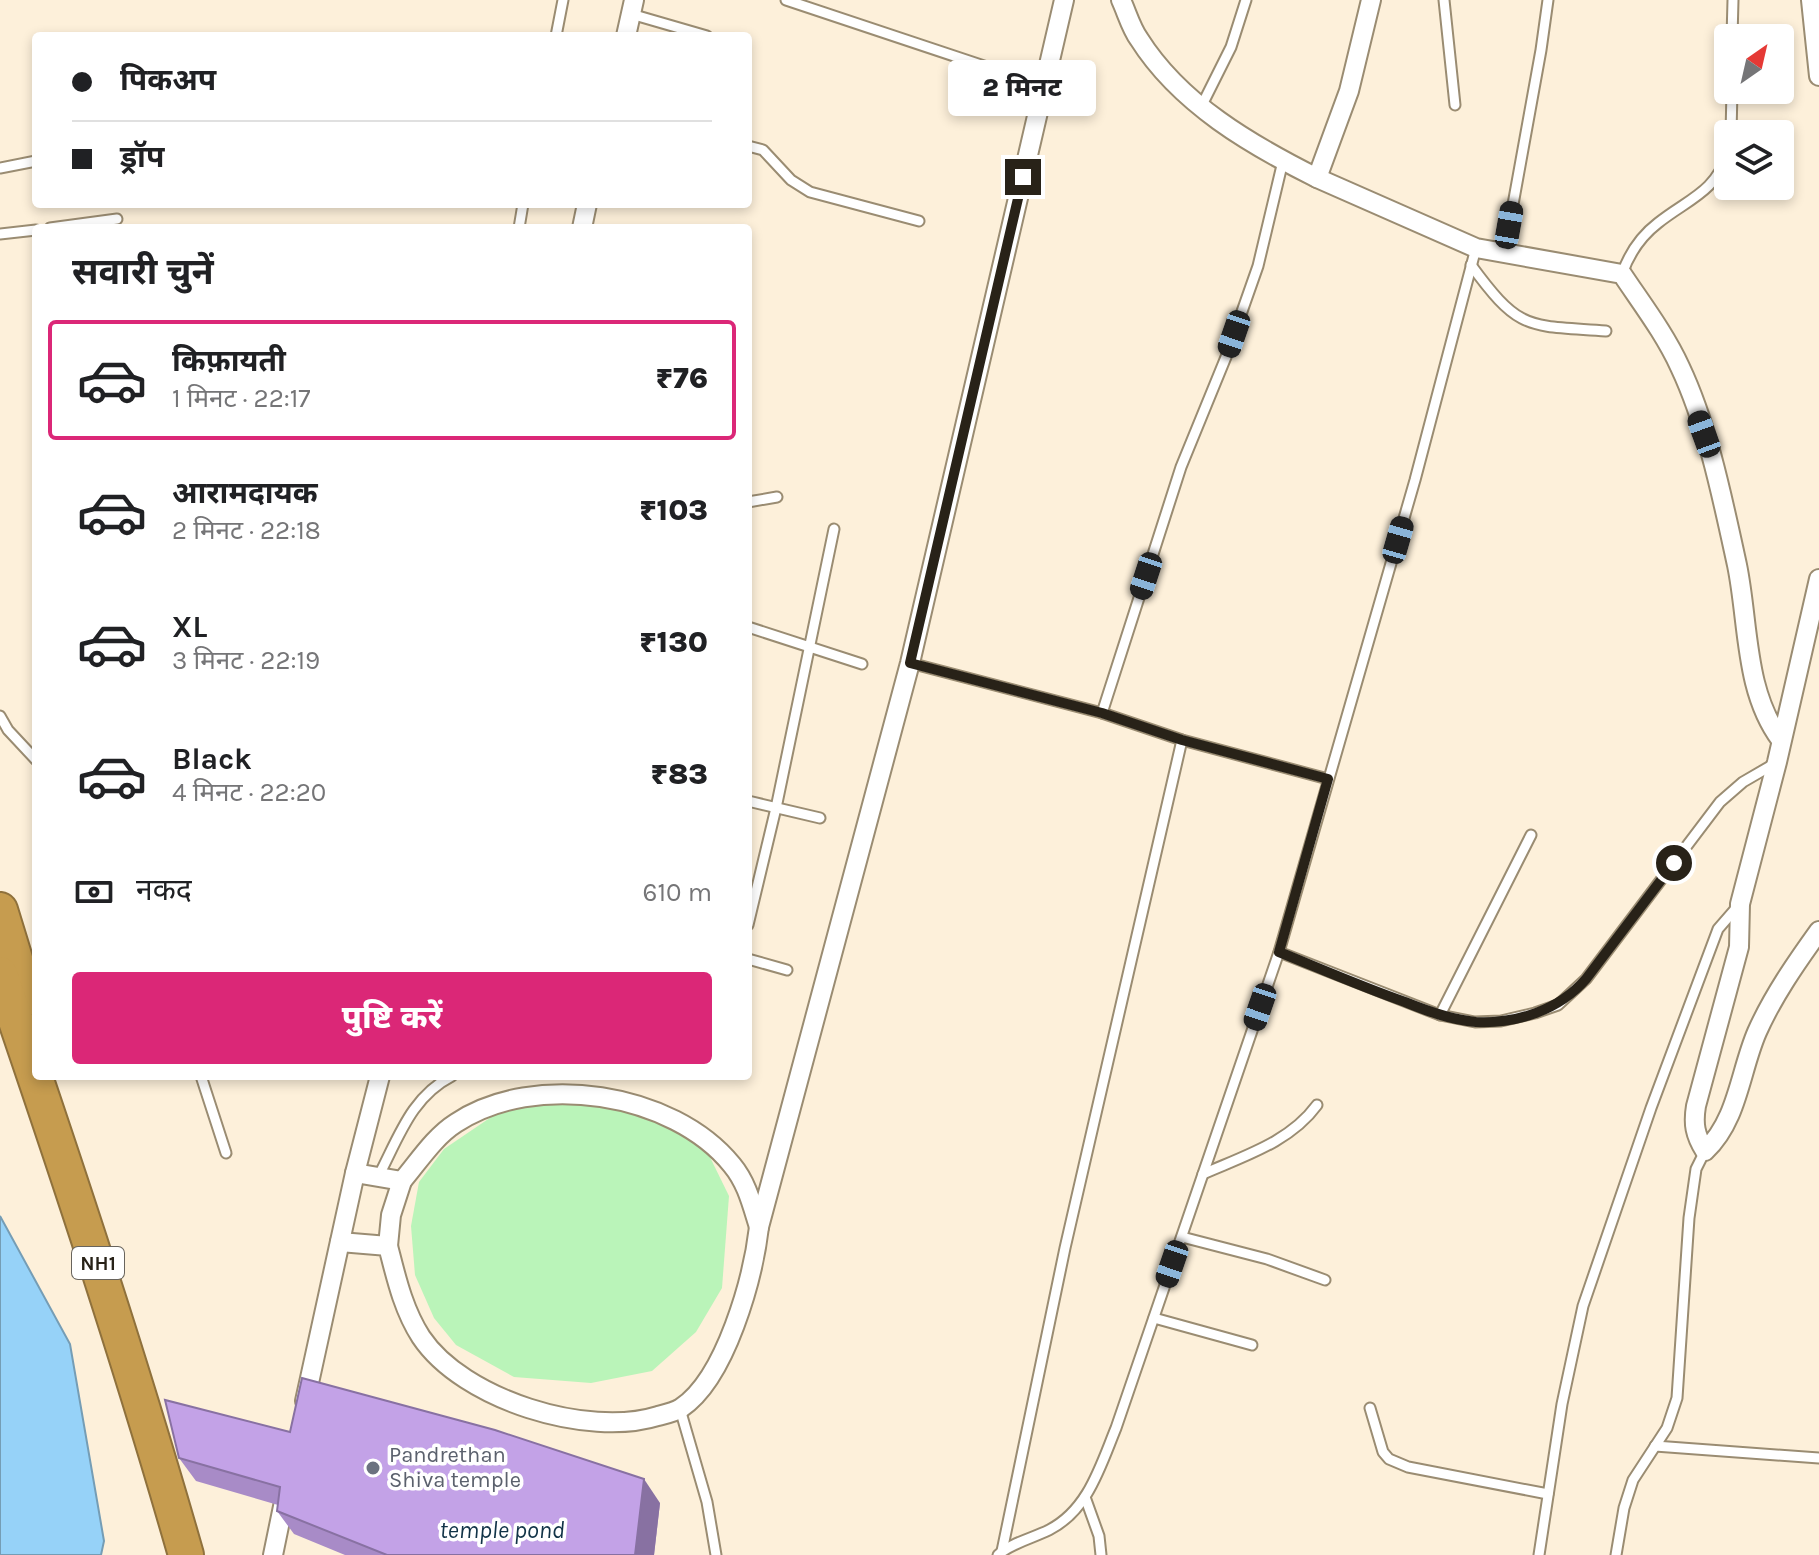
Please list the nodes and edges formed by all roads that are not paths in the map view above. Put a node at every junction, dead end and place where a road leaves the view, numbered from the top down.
1 (563, 0) edge
2 (786, 0) edge
3 (1064, 0) edge
4 (1121, 0) edge
5 (1246, 0) edge
6 (1371, 0) edge
7 (1444, 0) edge
8 (1548, 0) edge
9 (1733, 0) edge
10 (1811, 0) edge
11 (633, 7) edge
12 (1732, 24) edge
13 (557, 32) edge
14 (627, 32) edge
15 (697, 32) edge
16 (1819, 76) edge
17 (1044, 86) junction
18 (1455, 105) dead end
19 (1201, 107) junction
20 (752, 147) edge
21 (1283, 161) junction
22 (32, 162) edge
23 (0, 168) edge
24 (1317, 178) junction
25 (1714, 181) edge
26 (117, 219) dead end
27 (919, 221) dead end
28 (80, 224) edge
29 (32, 230) edge
30 (0, 234) edge
31 (1504, 254) junction
32 (1473, 257) junction
33 (1622, 274) junction
34 (1606, 331) dead end
35 (777, 497) dead end
36 (752, 501) edge
37 (834, 529) dead end
38 (1819, 579) edge
39 (752, 628) edge
40 (810, 646) junction
41 (910, 663) junction
42 (862, 664) dead end
43 (1102, 713) junction
44 (0, 716) edge
45 (1182, 740) junction
46 (1781, 740) junction
47 (32, 756) edge
48 (1777, 762) junction
49 (1328, 779) junction
50 (752, 802) edge
51 (776, 808) junction
52 (820, 818) dead end
53 (1531, 835) dead end
54 (1740, 904) junction
55 (752, 908) edge
56 (0, 910) edge
57 (1819, 931) edge
58 (1279, 952) junction
59 (752, 960) edge
60 (787, 970) dead end
61 (0, 974) edge
62 (32, 1012) edge
63 (1440, 1015) junction
64 (32, 1068) edge
65 (36, 1080) edge
66 (55, 1080) edge
67 (202, 1080) edge
68 (379, 1080) edge
69 (444, 1080) edge
70 (1317, 1105) dead end
71 (1705, 1151) junction
72 (226, 1153) dead end
73 (355, 1173) junction
74 (1203, 1174) junction
75 (378, 1177) junction
76 (402, 1181) junction
77 (759, 1227) junction
78 (1182, 1237) junction
79 (340, 1242) junction
80 (388, 1246) junction
81 (1325, 1280) dead end
82 (1154, 1318) junction
83 (1252, 1345) dead end
84 (1370, 1408) dead end
85 (680, 1409) junction
86 (301, 1420) edge
87 (1655, 1446) junction
88 (1819, 1458) edge
89 (288, 1480) edge
90 (1548, 1494) junction
91 (1085, 1497) junction
92 (1000, 1553) edge
93 (186, 1555) edge
94 (202, 1555) edge
95 (273, 1555) edge
96 (716, 1555) edge
97 (1101, 1555) edge
98 (1539, 1555) edge
99 (1616, 1555) edge

1 - 13 lane
2 - 17 lane
3 - 17 street
4 - 19 street
5 - 19 lane
6 - 24 street
7 - 18 lane
8 - 31 lane
9 - 12 lane
10 - 16 street
11 - 14 street
11 - 15 lane
17 - 41 street
19 - 21 street
20 - 27 lane
21 - 24 street
21 - 43 lane
22 - 23 lane
24 - 32 street
25 - 33 lane
26 - 28 lane
29 - 30 lane
31 - 32 street
31 - 33 street
32 - 34 lane
32 - 49 lane
33 - 46 street
35 - 36 lane
37 - 40 lane
38 - 46 street
39 - 40 lane
40 - 42 lane
40 - 51 lane
41 - 43 lane
41 - 77 street
43 - 45 lane
44 - 47 lane
45 - 49 lane
45 - 92 lane
46 - 48 street
48 - 54 street
48 - 63 lane
49 - 58 lane
50 - 51 lane
51 - 52 lane
51 - 55 lane
53 - 63 lane
54 - 71 street
54 - 90 lane
56 - 62 highway
57 - 71 street
58 - 63 lane
58 - 74 lane
59 - 60 lane
61 - 64 highway, NH1
65 - 93 highway, NH1
66 - 94 highway, NH1
67 - 72 lane
68 - 73 street
69 - 75 lane
70 - 74 lane
71 - 87 lane
73 - 75 street
73 - 79 street
74 - 78 lane
75 - 76 street
76 - 77 street
76 - 80 street
77 - 85 street
78 - 81 lane
78 - 82 lane
79 - 80 street
79 - 86 street
80 - 85 street
82 - 83 lane
82 - 91 lane
84 - 90 lane
85 - 96 lane
87 - 88 lane
87 - 99 lane
89 - 95 street
90 - 98 lane
91 - 92 lane
91 - 97 lane

